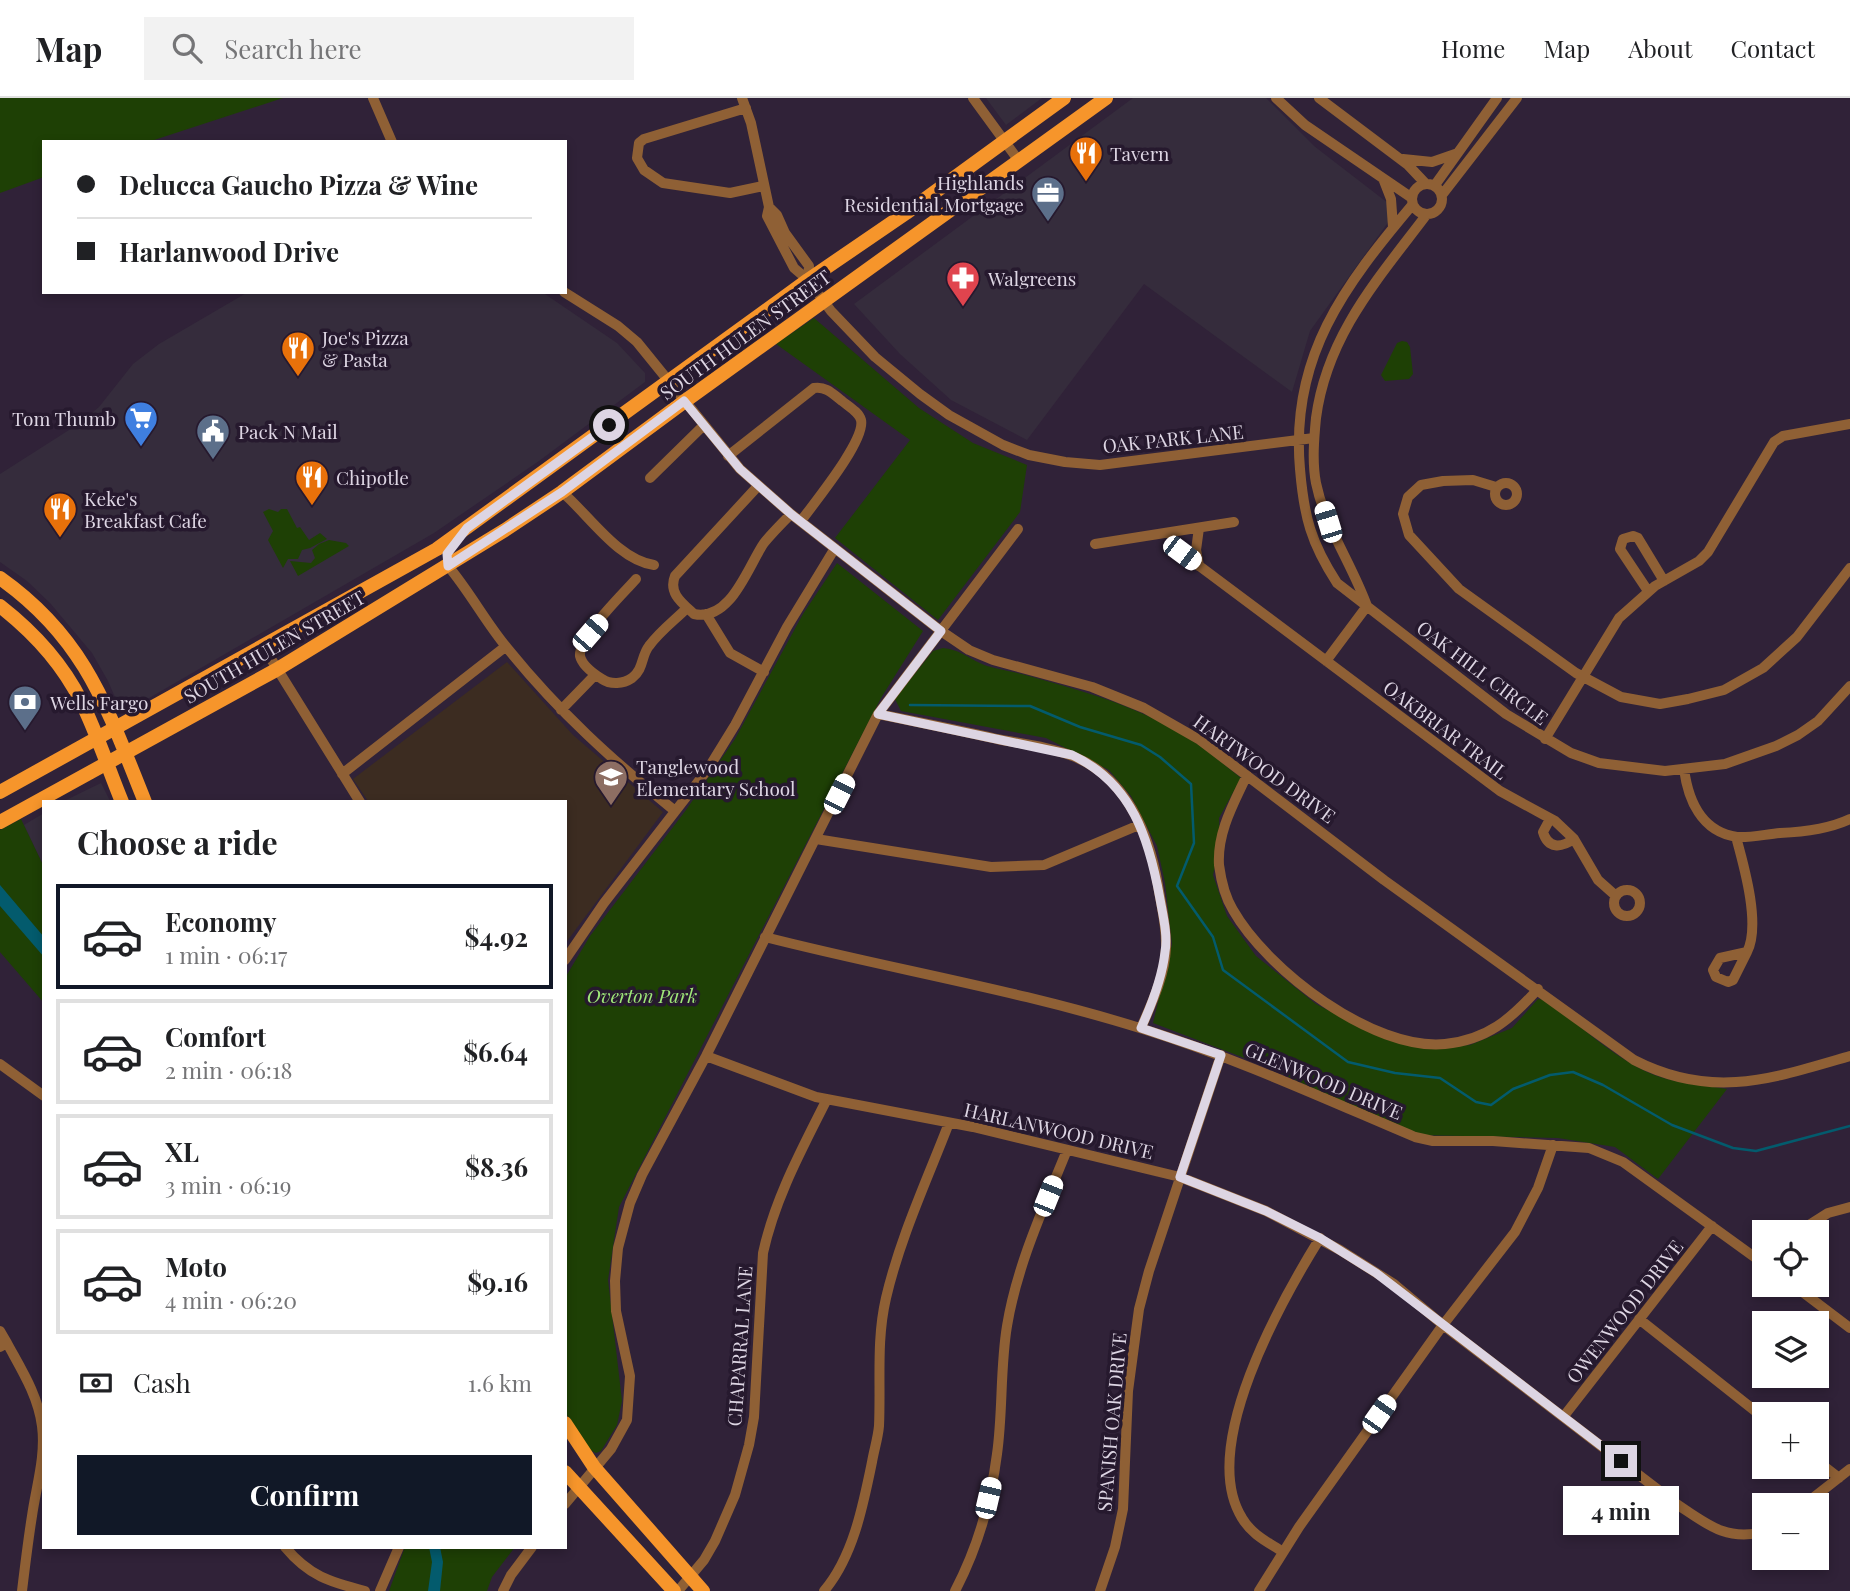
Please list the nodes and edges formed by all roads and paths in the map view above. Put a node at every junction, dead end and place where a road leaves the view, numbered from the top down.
1 (373, 98) edge
2 (973, 98) edge
3 (1064, 98) edge
4 (1105, 98) edge
5 (1276, 98) edge
6 (1319, 98) edge
7 (1497, 98) edge
8 (1517, 98) edge
9 (744, 103) edge
10 (391, 140) edge
11 (1004, 142) junction
12 (1458, 153) junction
13 (1401, 159) junction
14 (1019, 161) junction
15 (1384, 181) junction
16 (763, 186) junction
17 (1434, 188) junction
18 (1413, 201) junction
19 (1427, 214) junction
20 (1394, 227) junction
21 (808, 280) junction
22 (567, 294) edge
23 (823, 301) junction
24 (670, 381) junction
25 (684, 401) junction
26 (1850, 424) edge
27 (703, 426) junction
28 (1314, 438) junction
29 (1298, 440) junction
30 (728, 456) junction
31 (650, 478) dead end
32 (758, 486) junction
33 (1496, 487) dead end
34 (562, 492) junction
35 (791, 514) junction
36 (801, 521) junction
37 (1234, 522) dead end
38 (467, 528) junction
39 (1199, 528) junction
40 (1018, 529) dead end
41 (1170, 533) junction
42 (1095, 544) dead end
43 (437, 548) junction
44 (835, 548) junction
45 (654, 565) dead end
46 (448, 566) junction
47 (1199, 566) junction
48 (1850, 568) edge
49 (0, 578) edge
50 (636, 579) dead end
51 (1664, 581) junction
52 (421, 582) junction
53 (1648, 591) junction
54 (0, 598) edge
55 (31, 602) junction
56 (0, 606) edge
57 (1367, 606) junction
58 (687, 608) junction
59 (710, 612) junction
60 (941, 631) junction
61 (262, 646) junction
62 (505, 647) junction
63 (1326, 661) junction
64 (276, 670) junction
65 (764, 672) junction
66 (595, 675) junction
67 (1583, 676) junction
68 (1850, 686) edge
69 (561, 710) junction
70 (878, 714) junction
71 (116, 728) junction
72 (96, 739) junction
73 (1545, 739) junction
74 (125, 752) junction
75 (106, 763) junction
76 (1684, 769) junction
77 (342, 774) junction
78 (1247, 775) junction
79 (0, 792) edge
80 (121, 800) edge
81 (144, 800) edge
82 (359, 800) edge
83 (675, 811) junction
84 (1550, 819) junction
85 (1850, 819) edge
86 (0, 822) edge
87 (1139, 825) junction
88 (1736, 837) junction
89 (816, 839) junction
90 (1574, 839) junction
91 (1616, 896) dead end
92 (765, 937) junction
93 (1746, 952) dead end
94 (567, 957) edge
95 (1538, 989) junction
96 (1141, 1028) junction
97 (1221, 1055) junction
98 (706, 1056) junction
99 (1850, 1056) edge
100 (0, 1064) edge
101 (42, 1095) edge
102 (827, 1099) junction
103 (949, 1123) junction
104 (1552, 1145) junction
105 (1067, 1150) junction
106 (1180, 1177) junction
107 (1850, 1207) edge
108 (1817, 1220) edge
109 (1712, 1226) junction
110 (1320, 1238) junction
111 (1752, 1255) edge
112 (1809, 1297) edge
113 (1639, 1319) junction
114 (1443, 1325) junction
115 (1850, 1328) edge
116 (0, 1331) edge
117 (3, 1345) edge
118 (1752, 1408) edge
119 (1564, 1416) junction
120 (42, 1424) edge
121 (567, 1426) edge
122 (42, 1450) edge
123 (594, 1467) junction
124 (1850, 1469) edge
125 (1829, 1470) edge
126 (567, 1474) edge
127 (1839, 1478) junction
128 (578, 1487) junction
129 (1820, 1493) edge
130 (567, 1501) edge
131 (1752, 1535) edge
132 (287, 1549) edge
133 (398, 1549) edge
134 (530, 1549) edge
135 (1283, 1552) junction
136 (692, 1577) junction
137 (22, 1591) edge
138 (365, 1591) edge
139 (380, 1591) edge
140 (503, 1591) edge
141 (676, 1591) edge
142 (703, 1591) edge
143 (824, 1591) edge
144 (954, 1591) edge
145 (1100, 1591) edge
146 (1259, 1591) edge

1 - 10 street
2 - 11 street
3 - 11 main road, SOUTH HULEN STREET
4 - 14 main road, SOUTH HULEN STREET
5 - 15 street
6 - 13 street
7 - 12 street
8 - 17 street
9 - 16 street, OAK PARK LANE
9 - 16 street
11 - 14 street
11 - 21 main road, SOUTH HULEN STREET
12 - 13 street
12 - 17 street
13 - 17 street
14 - 23 main road, SOUTH HULEN STREET
15 - 18 street
15 - 20 street
16 - 21 street, OAK PARK LANE
17 - 18 street
17 - 19 street
18 - 19 street
18 - 20 street, OAK HILL CIRCLE
19 - 28 street
20 - 29 street, OAK HILL CIRCLE
21 - 23 street, OAK PARK LANE
21 - 24 main road, SOUTH HULEN STREET
22 - 24 street, HARTWOOD DRIVE
23 - 25 main road, SOUTH HULEN STREET
23 - 29 street, OAK PARK LANE
24 - 25 street, HARTWOOD DRIVE
24 - 38 main road, SOUTH HULEN STREET
25 - 27 street, HARTWOOD DRIVE
25 - 34 main road, SOUTH HULEN STREET
26 - 51 street
27 - 30 street, HARTWOOD DRIVE
27 - 31 street
28 - 29 street, OAK PARK LANE
28 - 57 street
29 - 57 street, OAK HILL CIRCLE
30 - 32 street, HARTWOOD DRIVE
30 - 36 street
32 - 35 street, HARTWOOD DRIVE
32 - 58 street
33 - 67 street
34 - 45 street
34 - 46 main road, SOUTH HULEN STREET
35 - 36 street, HARTWOOD DRIVE
35 - 59 street
36 - 44 street, HARTWOOD DRIVE
37 - 39 street
38 - 43 main road, SOUTH HULEN STREET
38 - 46 main road
39 - 41 street
39 - 47 street
40 - 60 street
41 - 42 street
41 - 47 street, OAKBRIAR TRAIL
43 - 52 main road
43 - 61 main road, SOUTH HULEN STREET
44 - 60 street, HARTWOOD DRIVE
44 - 65 street
46 - 52 main road, SOUTH HULEN STREET
46 - 62 street
47 - 63 street, OAKBRIAR TRAIL
48 - 67 street
49 - 55 main road
50 - 66 street
51 - 53 street
51 - 53 street
52 - 64 main road, SOUTH HULEN STREET
53 - 67 street
54 - 55 main road
55 - 71 main road
56 - 72 main road
57 - 63 street
57 - 73 street, OAK HILL CIRCLE
58 - 59 street
58 - 66 street
59 - 65 street
60 - 70 street
60 - 78 street, HARTWOOD DRIVE
61 - 64 street
61 - 71 main road, SOUTH HULEN STREET
62 - 69 street
62 - 77 street
63 - 84 street, OAKBRIAR TRAIL
64 - 74 main road, SOUTH HULEN STREET
64 - 77 street
65 - 83 street
66 - 69 street
67 - 73 street
68 - 76 street, OAK HILL CIRCLE
69 - 83 street
70 - 87 street
70 - 89 street
71 - 72 main road, SOUTH HULEN STREET
71 - 74 main road
72 - 75 main road
72 - 79 main road, SOUTH HULEN STREET
73 - 76 street, OAK HILL CIRCLE
74 - 75 main road, SOUTH HULEN STREET
74 - 81 main road
75 - 80 main road
75 - 86 main road, SOUTH HULEN STREET
76 - 88 street
77 - 82 street
78 - 95 street, HARTWOOD DRIVE
78 - 95 street
83 - 94 street
84 - 90 street, OAKBRIAR TRAIL
84 - 90 street
85 - 88 street
87 - 89 street
87 - 96 street
88 - 93 street
89 - 92 street
90 - 91 street, OAKBRIAR TRAIL
92 - 96 street, GLENWOOD DRIVE
92 - 98 street
95 - 99 street, HARTWOOD DRIVE
96 - 97 street, GLENWOOD DRIVE
97 - 104 street, GLENWOOD DRIVE
97 - 106 street, SPANISH OAK DRIVE
98 - 102 street, HARLANWOOD DRIVE
98 - 123 street
100 - 101 street
102 - 103 street, HARLANWOOD DRIVE
102 - 136 street, CHAPARRAL LANE
103 - 105 street, HARLANWOOD DRIVE
103 - 143 street
104 - 109 street, GLENWOOD DRIVE
104 - 114 street
105 - 106 street, HARLANWOOD DRIVE
105 - 144 street
106 - 110 street, HARLANWOOD DRIVE
106 - 145 street, SPANISH OAK DRIVE
107 - 108 street
109 - 111 street, GLENWOOD DRIVE
109 - 113 street, OWENWOOD DRIVE
110 - 114 street, HARLANWOOD DRIVE
110 - 135 street
112 - 115 street
113 - 118 street
113 - 119 street, OWENWOOD DRIVE
114 - 119 street, HARLANWOOD DRIVE
114 - 135 street
116 - 117 street
117 - 120 street
119 - 131 street, HARLANWOOD DRIVE
121 - 123 main road
122 - 137 street
123 - 128 street
123 - 136 main road
124 - 127 street
125 - 127 street
126 - 128 main road
127 - 129 street
128 - 130 street
128 - 141 main road
132 - 138 street
133 - 139 street
134 - 140 street
135 - 146 street
136 - 141 street, CHAPARRAL LANE
136 - 142 main road

